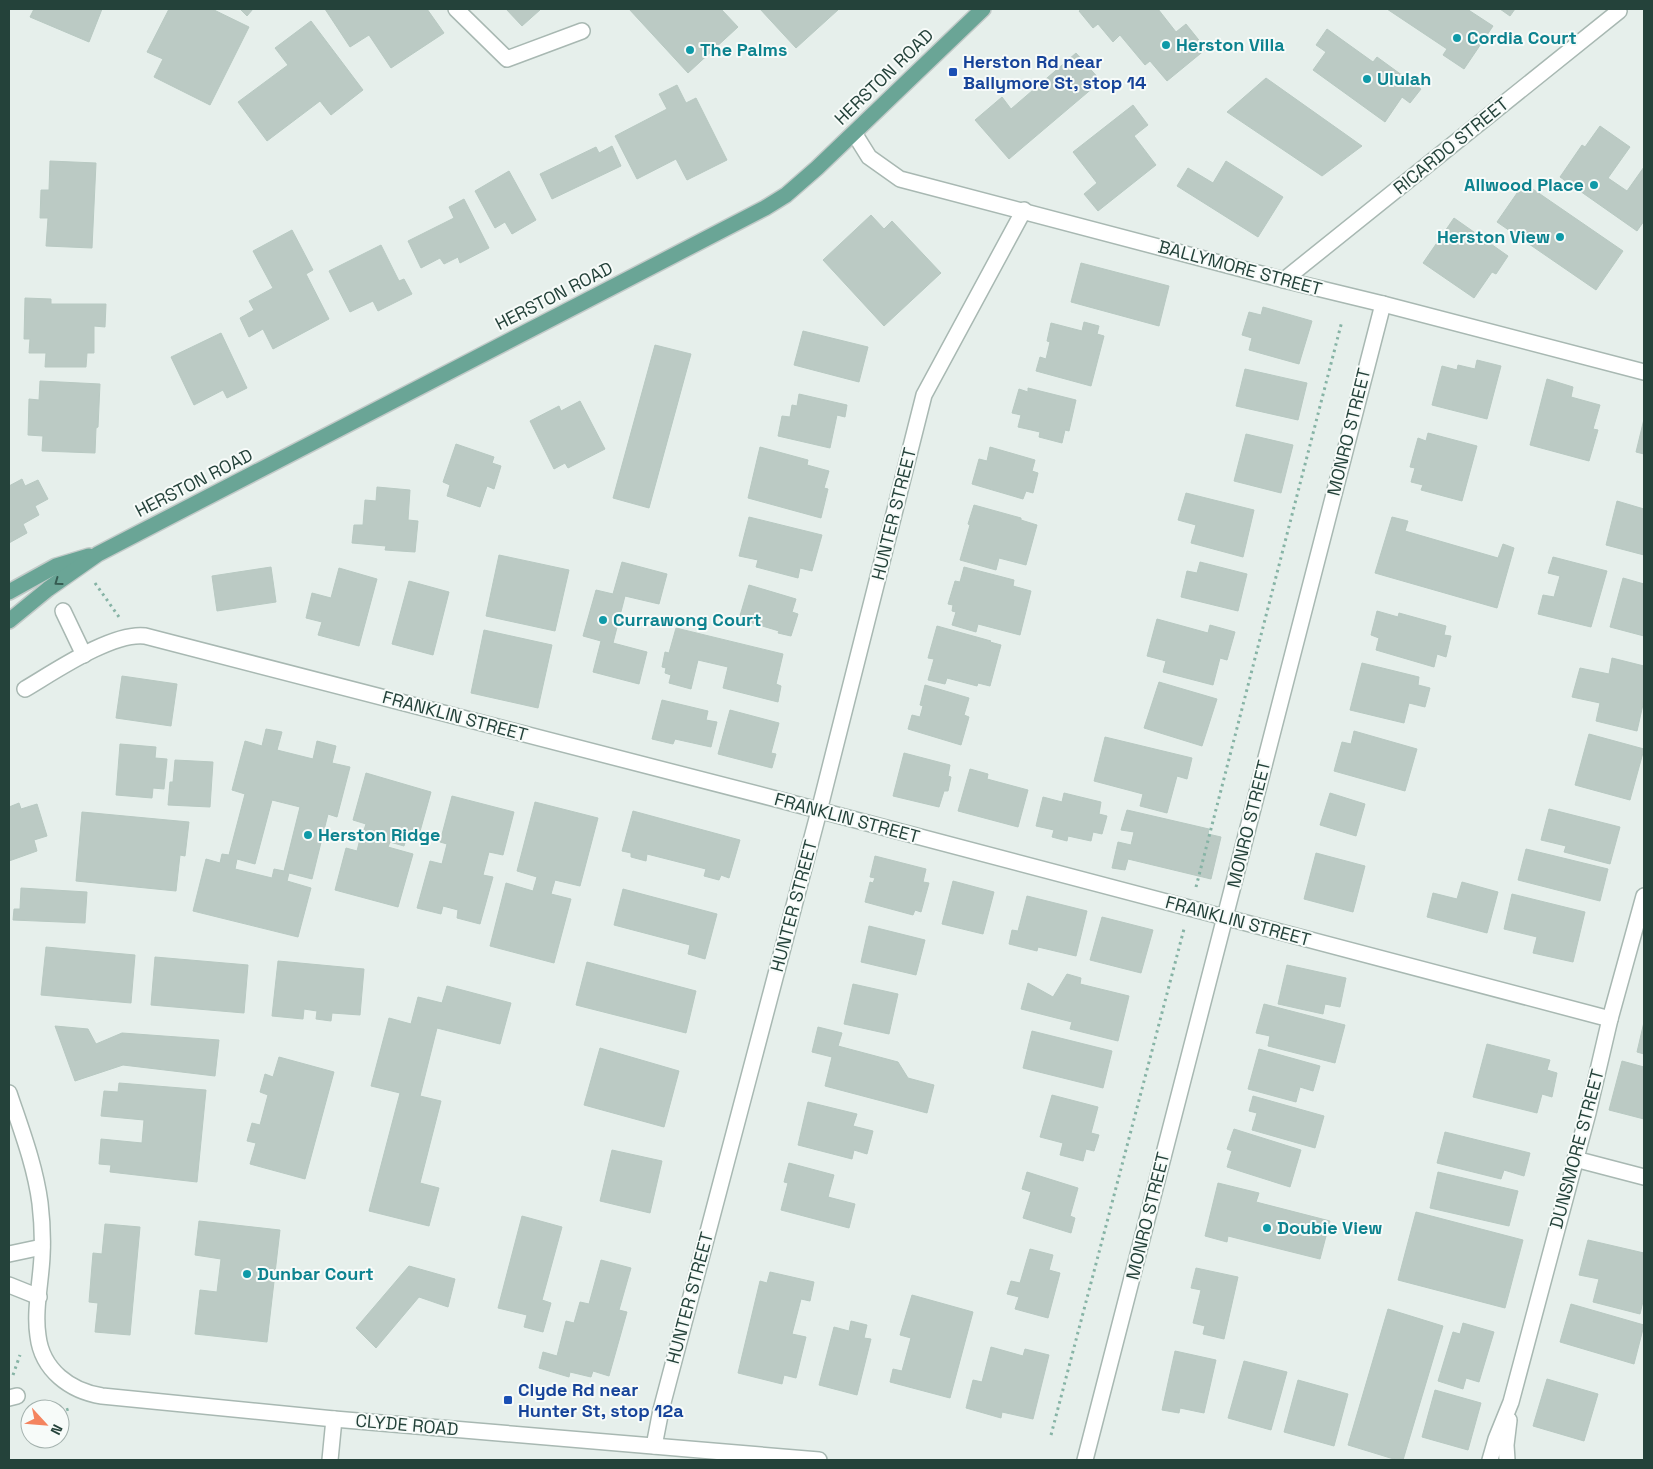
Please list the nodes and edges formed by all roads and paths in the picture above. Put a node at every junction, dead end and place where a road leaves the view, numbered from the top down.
1 (456, 9) edge
2 (983, 9) edge
3 (1619, 12) dead end
4 (582, 31) dead end
5 (854, 133) junction
6 (1024, 210) junction
7 (1284, 280) junction
8 (1382, 304) junction
9 (1342, 321) dead end
10 (1644, 372) edge
11 (98, 554) junction
12 (96, 584) dead end
13 (9, 592) edge
14 (63, 611) dead end
15 (118, 616) dead end
16 (9, 621) edge
17 (84, 655) junction
18 (25, 688) dead end
19 (819, 811) junction
20 (1644, 896) edge
21 (1190, 908) junction
22 (1225, 917) junction
23 (1610, 1019) junction
24 (9, 1093) edge
25 (1575, 1159) junction
26 (1644, 1177) edge
27 (42, 1247) junction
28 (9, 1254) edge
29 (9, 1285) edge
30 (39, 1297) junction
31 (1511, 1402) junction
32 (334, 1419) junction
33 (1051, 1435) dead end
34 (654, 1446) junction
35 (750, 1457) edge
36 (330, 1460) edge
37 (819, 1460) edge
38 (1085, 1460) edge
39 (1490, 1460) edge
40 (1507, 1460) edge

1 - 4 street
2 - 5 main road, HERSTON ROAD
3 - 7 street, RICARDO STREET
5 - 6 street, BALLYMORE STREET
5 - 11 main road, HERSTON ROAD
6 - 7 street, BALLYMORE STREET
6 - 19 street, HUNTER STREET
7 - 8 street, BALLYMORE STREET
8 - 10 street, BALLYMORE STREET
8 - 22 street, MONRO STREET
9 - 21 path
11 - 13 main road, HERSTON ROAD
11 -> 16 main road, HERSTON ROAD
12 - 15 path
14 - 17 street
17 - 18 street, FRANKLIN STREET
17 - 19 street, FRANKLIN STREET
19 - 21 street, FRANKLIN STREET
19 - 34 street, HUNTER STREET
20 - 23 street, DUNSMORE STREET
21 - 22 street, FRANKLIN STREET
21 - 33 path
22 - 23 street, FRANKLIN STREET
22 - 38 street, MONRO STREET
23 - 25 street, DUNSMORE STREET
24 - 27 street, CLYDE ROAD
25 - 26 street
25 - 31 street, DUNSMORE STREET
27 - 28 street
27 - 30 street, CLYDE ROAD
29 - 30 street
30 - 32 street, CLYDE ROAD
31 - 39 street, DUNSMORE STREET
31 - 40 street, DUNSMORE STREET
32 - 34 street, CLYDE ROAD
32 - 36 street
34 - 35 street, CLYDE ROAD
35 - 37 street, CLYDE ROAD

